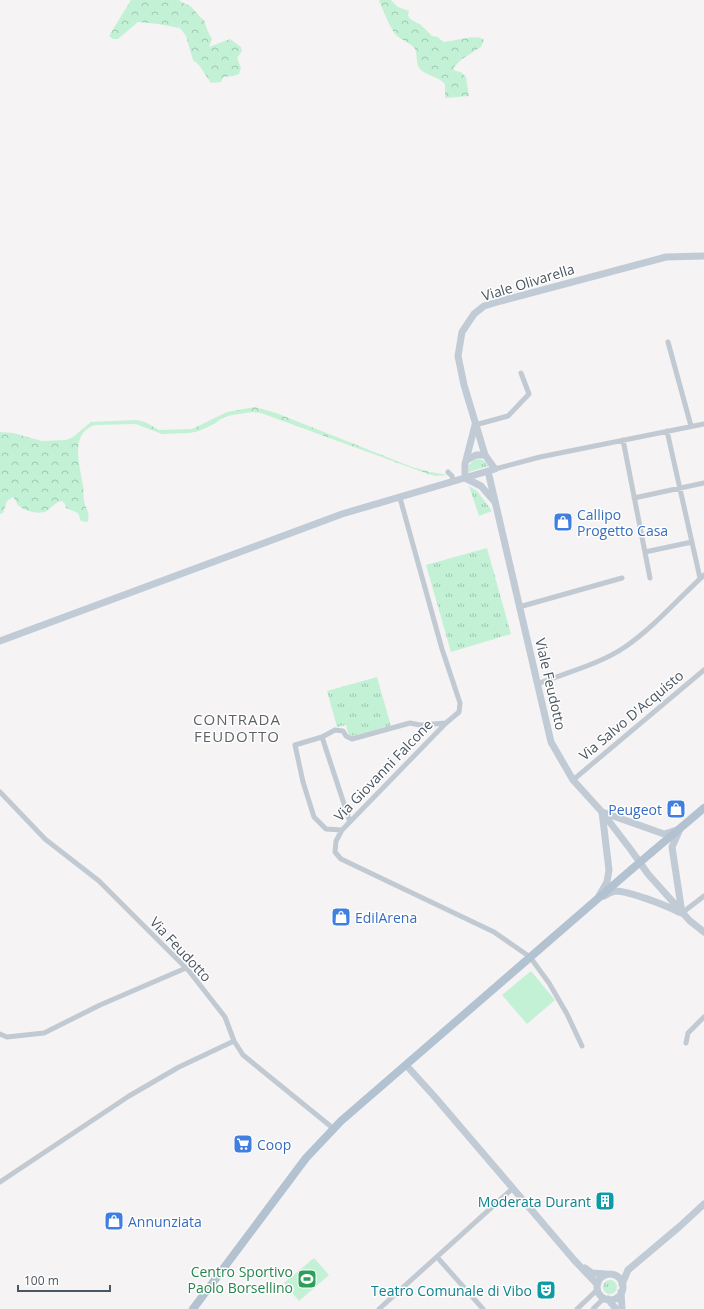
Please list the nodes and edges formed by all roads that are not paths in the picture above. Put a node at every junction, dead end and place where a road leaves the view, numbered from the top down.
1 (704, 256) edge
2 (668, 342) dead end
3 (521, 373) dead end
4 (704, 424) edge
5 (475, 425) junction
6 (691, 426) junction
7 (668, 430) junction
8 (623, 440) junction
9 (485, 455) junction
10 (467, 460) junction
11 (492, 470) junction
12 (448, 472) dead end
13 (481, 473) junction
14 (465, 478) junction
15 (454, 481) junction
16 (704, 483) edge
17 (680, 488) junction
18 (494, 497) junction
19 (400, 498) junction
20 (634, 498) junction
21 (692, 542) junction
22 (645, 552) junction
23 (702, 576) edge
24 (622, 578) dead end
25 (650, 578) dead end
26 (519, 607) junction
27 (0, 641) edge
28 (704, 670) edge
29 (537, 684) junction
30 (446, 723) junction
31 (322, 737) junction
32 (573, 780) junction
33 (0, 792) edge
34 (704, 808) edge
35 (602, 812) junction
36 (350, 822) junction
37 (680, 829) junction
38 (342, 830) junction
39 (704, 896) edge
40 (598, 898) junction
41 (682, 914) junction
42 (704, 932) edge
43 (530, 957) junction
44 (186, 968) junction
45 (704, 1017) edge
46 (0, 1034) edge
47 (234, 1041) junction
48 (686, 1043) dead end
49 (582, 1046) dead end
50 (406, 1065) junction
51 (334, 1129) junction
52 (0, 1182) edge
53 (512, 1189) junction
54 (704, 1204) edge
55 (437, 1257) junction
56 (575, 1261) junction
57 (628, 1270) junction
58 (609, 1274) junction
59 (622, 1284) junction
60 (597, 1287) junction
61 (621, 1292) junction
62 (606, 1299) junction
63 (193, 1309) edge
64 (379, 1309) edge
65 (483, 1309) edge
66 (577, 1309) edge
67 (593, 1309) edge
68 (616, 1309) edge
69 (622, 1309) edge

1 - 5 street, Viale Olivarella
2 - 6 street
3 - 5 street
4 - 6 street
5 - 9 street, Viale Olivarella
5 - 10 street, Viale Olivarella
6 - 7 street
7 - 8 street
7 - 17 street
8 - 11 street
8 - 20 street
9 - 10 street
9 - 11 street, Viale Olivarella
10 - 14 street, Viale Olivarella
11 - 13 street
11 - 18 street, Viale Feudotto
12 - 15 street
13 - 14 street
13 - 18 street
14 - 15 street
14 - 18 street
15 - 19 street
16 - 17 street
17 - 20 street
17 - 21 street
18 - 26 street, Viale Feudotto
19 - 27 street
19 - 30 street, Via Giovanni Falcone
20 - 22 street
21 - 22 street
21 - 23 street
22 - 25 street
23 - 29 street
24 - 26 street
26 - 29 street, Viale Feudotto
28 - 32 street, Via Salvo D'Acquisto
29 - 32 street, Viale Feudotto
30 - 31 street
30 - 36 street, Via Giovanni Falcone
31 - 36 street
31 - 38 street
32 - 35 street, Viale Feudotto
33 - 44 street, Via Feudotto
34 - 37 main road
35 - 37 street
35 - 40 street
35 - 41 street, Viale Feudotto
36 - 38 street, Via Giovanni Falcone
37 - 40 main road, bridge
37 - 41 street
38 - 43 street, Via Giovanni Falcone
39 - 41 street
40 - 41 street
40 - 43 main road
41 - 42 street
43 - 49 street
43 - 50 main road
44 - 46 street
44 - 47 street, Via Feudotto
45 - 48 street
47 - 51 street, Via Feudotto
47 - 52 street
50 - 51 main road
50 - 53 street
51 - 63 main road
53 - 55 street
53 - 56 street
54 - 57 street
55 - 64 street
55 - 65 street
56 - 58 street
56 - 60 street
57 - 58 street
57 - 59 street
58 - 59 street
58 - 60 street
59 - 61 street
60 - 62 street
60 - 66 street
61 - 62 street
61 - 69 street
62 - 67 street
62 - 68 street

